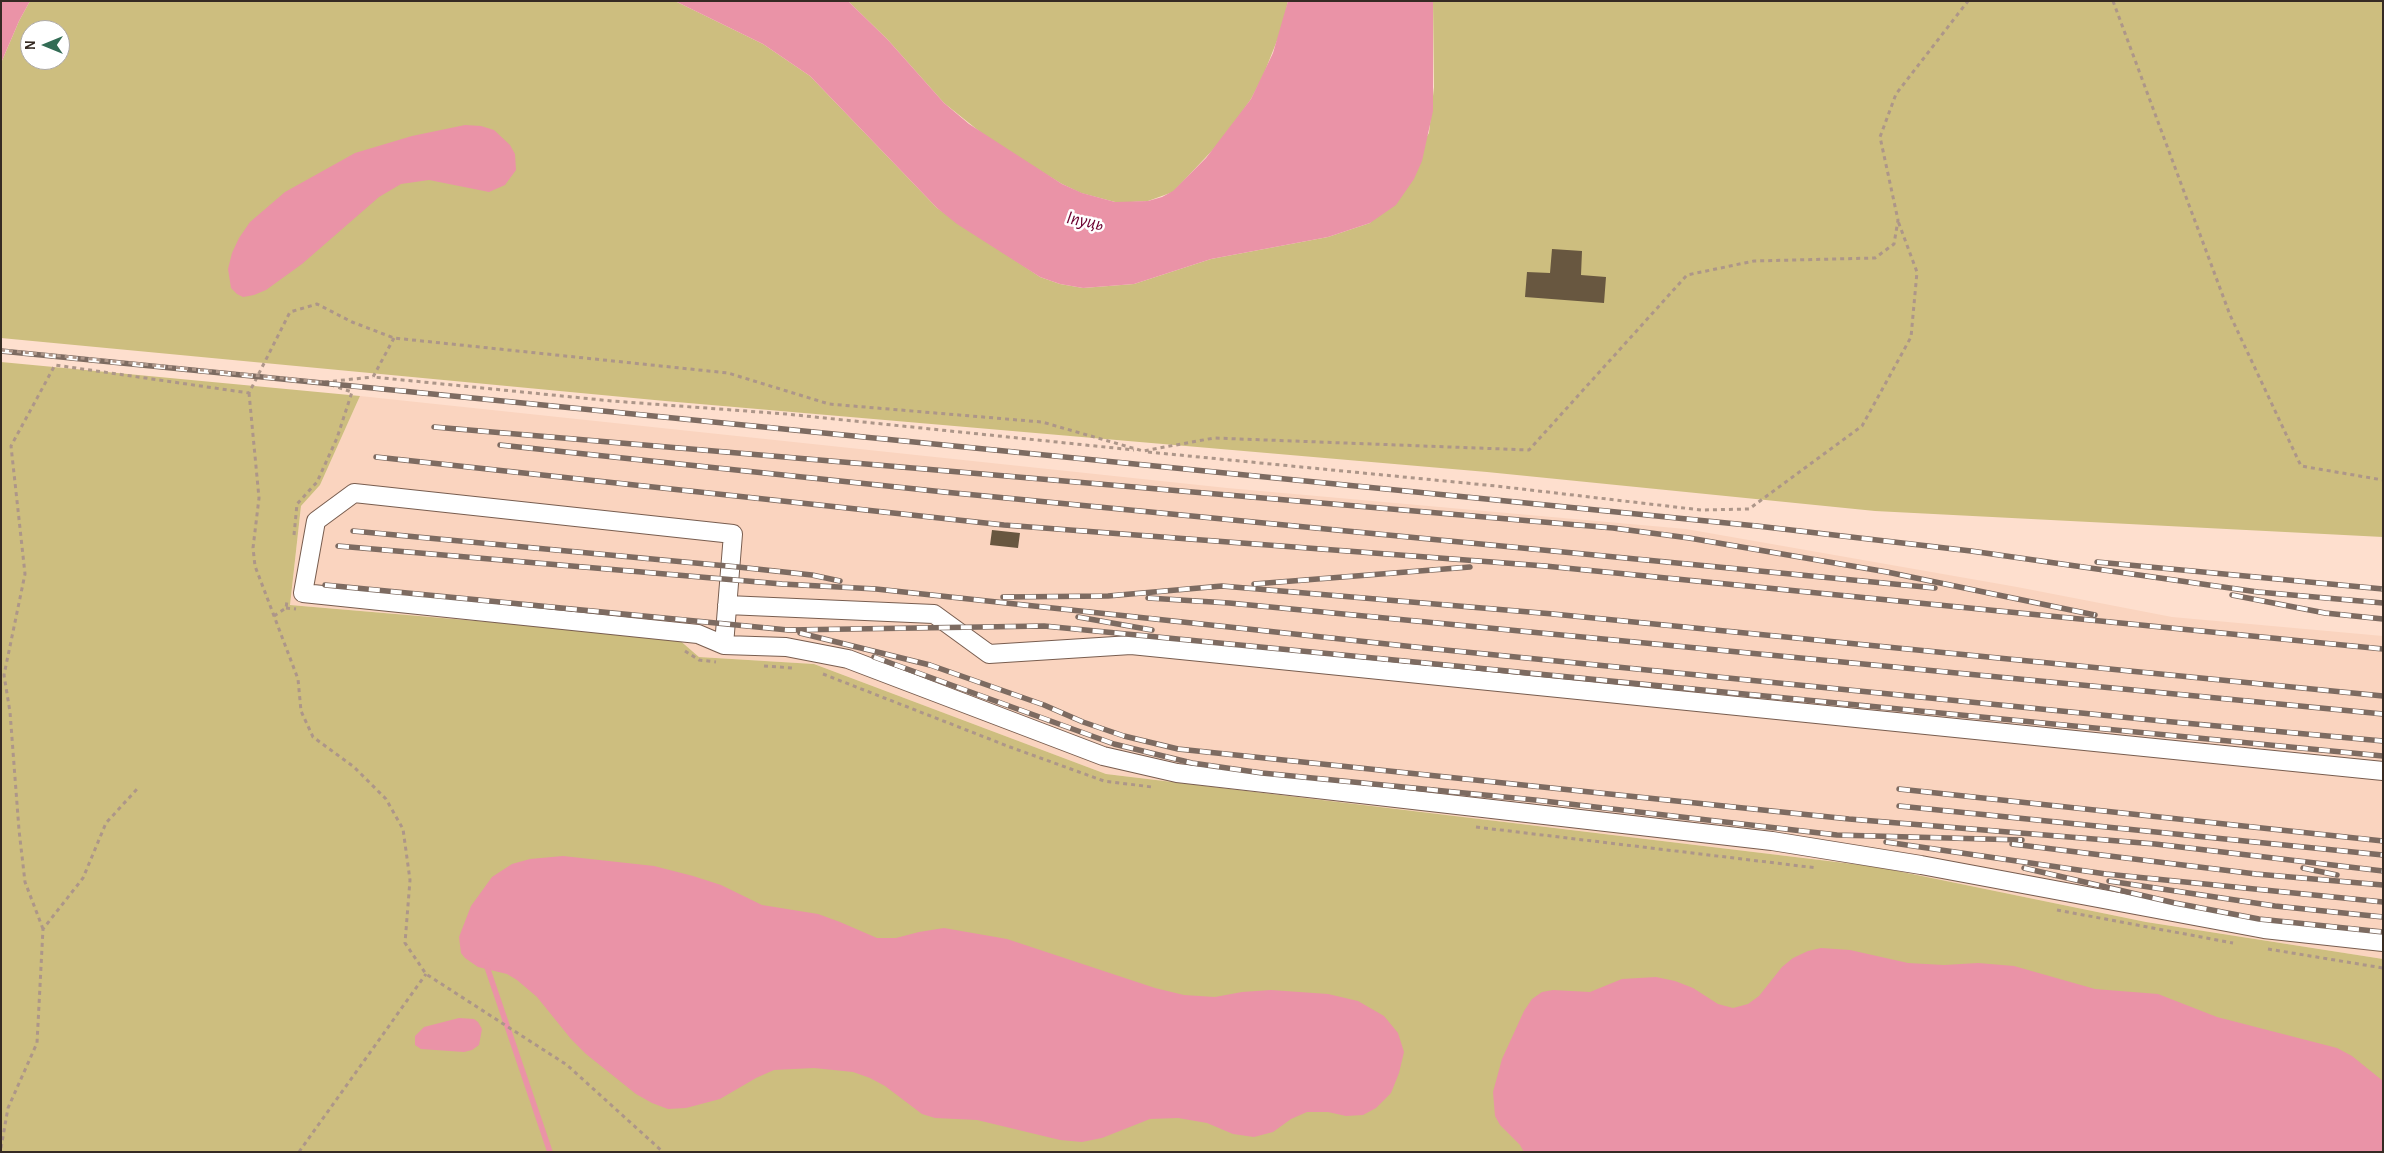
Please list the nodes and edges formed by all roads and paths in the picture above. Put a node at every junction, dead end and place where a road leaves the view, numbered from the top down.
1 (1968, 1) edge
2 (2113, 1) edge
3 (1898, 220) junction
4 (394, 338) junction
5 (1, 350) edge
6 (373, 376) junction
7 (322, 382) junction
8 (250, 393) junction
9 (1142, 451) junction
10 (2383, 480) edge
11 (293, 542) dead end
12 (287, 599) dead end
13 (727, 605) junction
14 (274, 616) junction
15 (724, 645) junction
16 (2383, 771) edge
17 (138, 788) dead end
18 (43, 929) junction
19 (2383, 942) edge
20 (426, 974) junction
21 (1, 1148) edge
22 (299, 1152) edge
23 (664, 1152) edge

1 - 3 path
2 - 10 path
3 - 9 path
3 - 9 path
4 - 6 path
4 - 8 path
4 - 9 path
5 - 7 path, bridge
6 - 7 path
6 - 9 path
7 - 11 path
8 - 14 path
8 - 18 path
12 - 14 path
13 - 15 lane
13 - 15 lane
13 - 16 lane
14 - 20 path
15 - 19 lane
17 - 18 path
18 - 21 path
20 - 22 path
20 - 23 path

